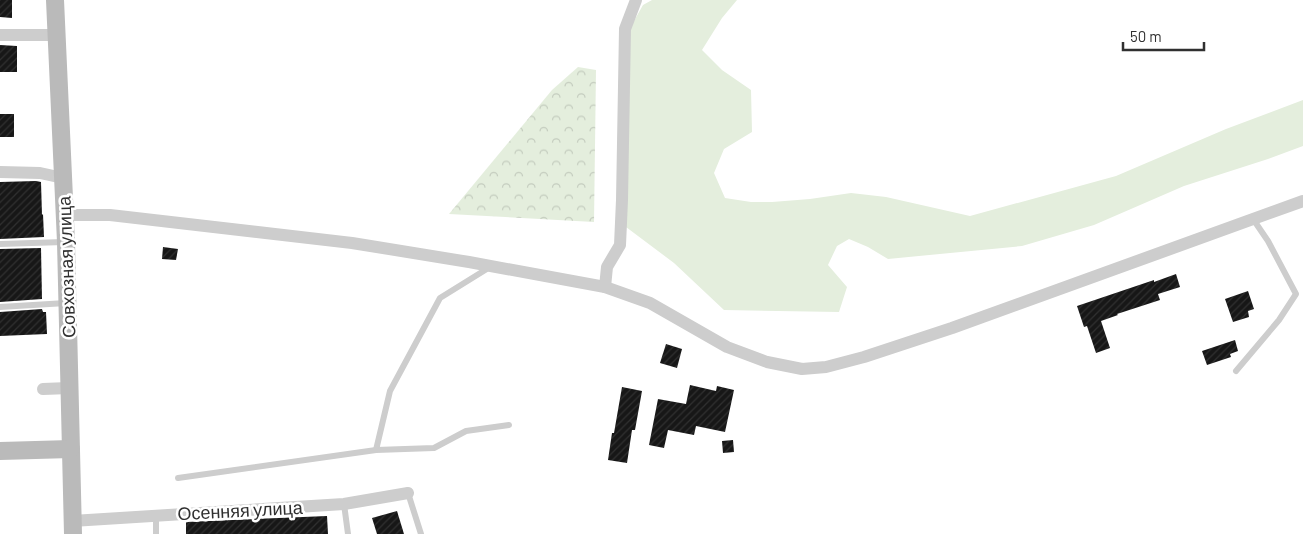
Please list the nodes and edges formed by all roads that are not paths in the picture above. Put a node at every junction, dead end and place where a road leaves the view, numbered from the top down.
1 (55, 0) edge
2 (636, 0) edge
3 (0, 35) edge
4 (57, 36) junction
5 (0, 172) edge
6 (64, 178) junction
7 (1303, 201) edge
8 (65, 215) junction
9 (1254, 219) junction
10 (66, 242) junction
11 (0, 244) edge
12 (491, 266) junction
13 (605, 286) junction
14 (1300, 294) edge
15 (68, 303) junction
16 (0, 307) edge
17 (1236, 371) dead end
18 (69, 388) junction
19 (42, 389) dead end
20 (508, 424) dead end
21 (71, 450) junction
22 (376, 450) junction
23 (0, 451) edge
24 (178, 478) dead end
25 (408, 493) joint
26 (344, 504) junction
27 (156, 516) junction
28 (73, 527) edge
29 (156, 534) edge
30 (348, 534) edge
31 (421, 534) edge

1 - 4 main road, Совхозная улица
2 - 13 street
3 - 4 street
4 - 6 main road, Совхозная улица
5 - 6 street
6 - 8 main road, Совхозная улица
7 - 9 street
8 - 10 main road, Совхозная улица
8 - 12 street
9 - 13 street
9 - 14 lane
10 - 11 lane
10 - 15 main road, Совхозная улица
12 - 13 street
12 - 22 lane
14 - 17 lane
15 - 16 lane
15 - 18 main road, Совхозная улица
18 - 19 street
18 - 21 main road, Совхозная улица
20 - 22 lane
21 - 23 main road
21 - 28 main road, Совхозная улица
22 - 24 lane
25 - 26 street, Осенняя улица
25 - 31 lane
26 - 27 street, Осенняя улица
26 - 30 lane
27 - 28 street, Осенняя улица
27 - 29 lane

